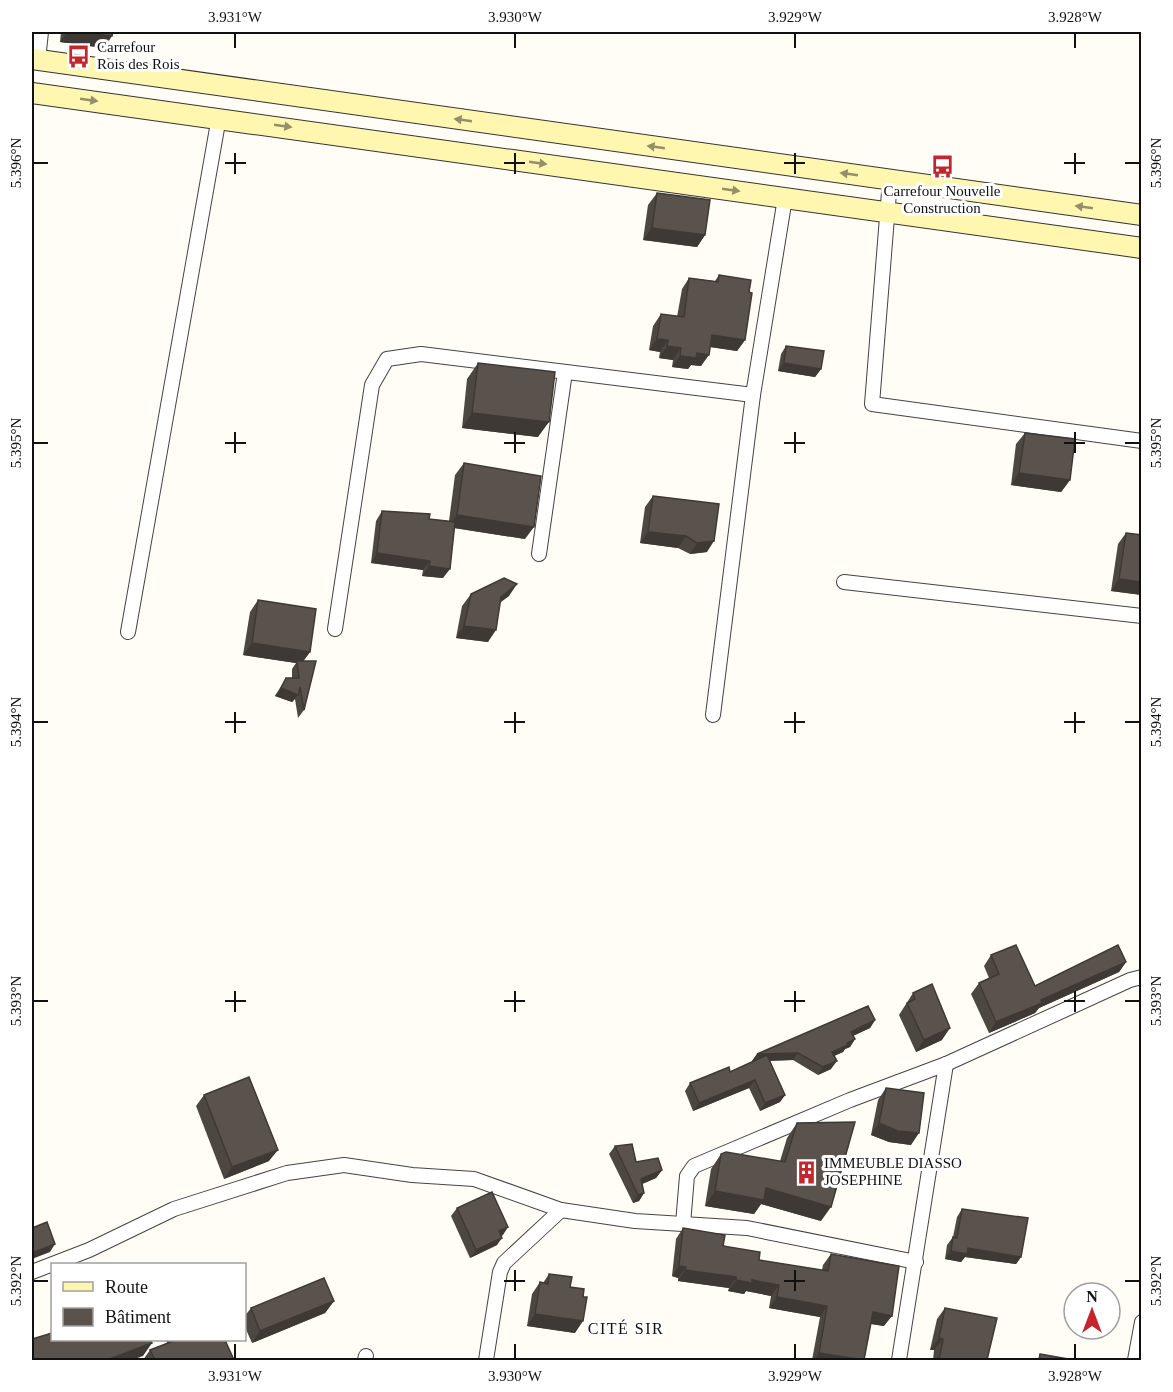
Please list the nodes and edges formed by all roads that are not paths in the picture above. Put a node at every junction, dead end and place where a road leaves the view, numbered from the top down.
1 (41, 32) edge
2 (35, 60) edge
3 (32, 93) edge
4 (219, 117) junction
5 (890, 180) junction
6 (785, 198) junction
7 (887, 214) junction
8 (1142, 215) edge
9 (1142, 248) edge
10 (565, 372) junction
11 (753, 395) junction
12 (1142, 441) edge
13 (539, 554) dead end
14 (844, 582) dead end
15 (1142, 616) edge
16 (335, 629) dead end
17 (128, 632) dead end
18 (713, 715) dead end
19 (1142, 977) edge
20 (946, 1064) junction
21 (561, 1210) junction
22 (683, 1224) junction
23 (916, 1262) junction
24 (56, 1263) edge
25 (51, 1265) edge
26 (32, 1272) edge
27 (1142, 1322) edge
28 (486, 1360) edge
29 (899, 1360) edge
30 (1135, 1360) edge

1 - 2 street
5 -> 2 main road
3 -> 4 main road
4 -> 6 main road
4 - 17 street
5 - 7 street
8 -> 5 main road
6 - 7 main road
6 - 11 street
7 - 9 main road
7 - 12 street
10 - 11 street
10 - 13 street
10 - 16 street
11 - 18 street
14 - 15 street
19 - 20 street
20 - 22 street
20 - 23 street
21 - 22 street
21 - 24 street
21 - 28 street
22 - 23 street
23 - 29 street
25 - 26 street
27 - 30 street

